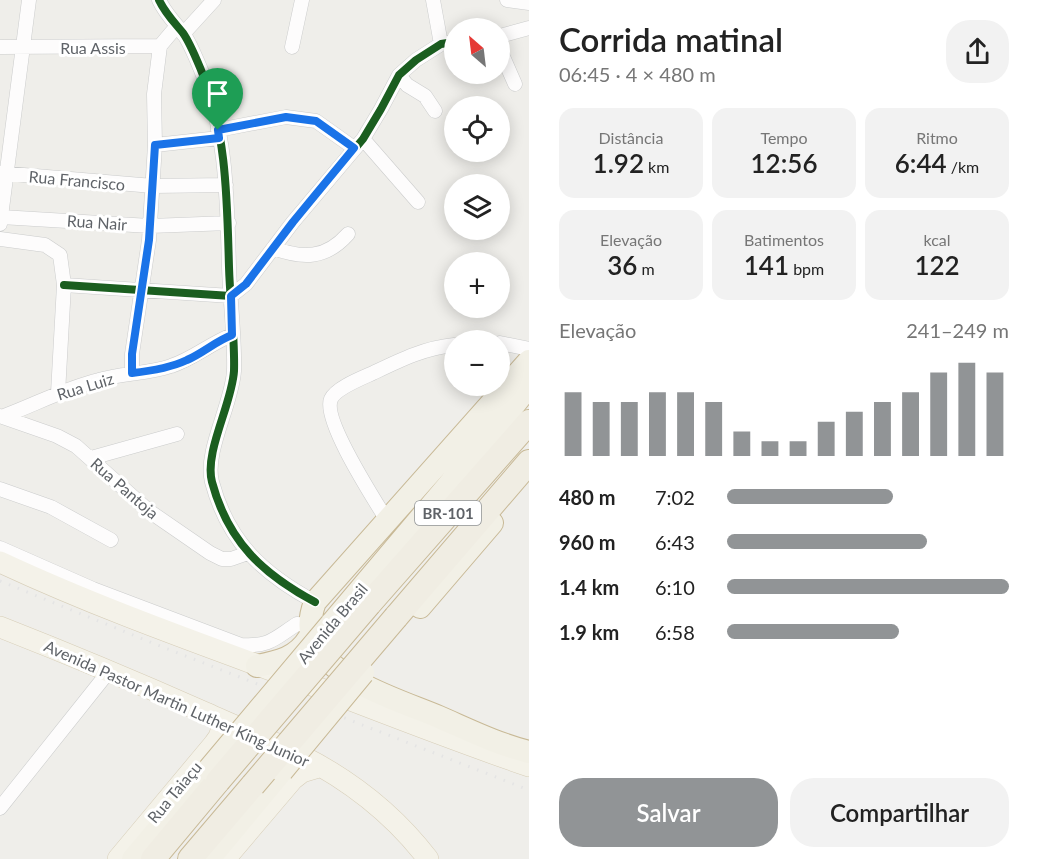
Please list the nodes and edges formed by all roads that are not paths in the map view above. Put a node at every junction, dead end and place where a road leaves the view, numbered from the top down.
1 (29, 0) edge
2 (159, 0) edge
3 (214, 0) edge
4 (302, 0) edge
5 (434, 0) edge
6 (507, 0) edge
7 (529, 3) edge
8 (529, 28) edge
9 (180, 30) junction
10 (444, 31) edge
11 (510, 33) edge
12 (444, 45) edge
13 (160, 46) junction
14 (0, 47) edge
15 (23, 47) junction
16 (292, 47) dead end
17 (510, 73) edge
18 (399, 75) junction
19 (515, 84) dead end
20 (435, 111) dead end
21 (219, 134) junction
22 (359, 143) junction
23 (155, 145) junction
24 (3, 173) edge
25 (226, 185) junction
26 (153, 186) junction
27 (418, 202) dead end
28 (1, 220) edge
29 (229, 223) junction
30 (150, 226) junction
31 (348, 234) dead end
32 (0, 239) edge
33 (273, 248) junction
34 (64, 278) junction
35 (142, 290) junction
36 (231, 296) junction
37 (232, 335) junction
38 (510, 345) edge
39 (444, 346) edge
40 (529, 349) edge
41 (529, 362) edge
42 (132, 373) junction
43 (529, 386) edge
44 (58, 393) junction
45 (2, 416) edge
46 (529, 422) edge
47 (177, 435) dead end
48 (91, 458) junction
49 (529, 462) edge
50 (529, 479) edge
51 (0, 489) edge
52 (388, 522) junction
53 (111, 540) dead end
54 (0, 548) edge
55 (248, 553) junction
56 (0, 562) edge
57 (315, 602) junction
58 (0, 627) edge
59 (317, 628) junction
60 (257, 666) junction
61 (110, 670) junction
62 (224, 722) junction
63 (529, 752) edge
64 (529, 766) edge
65 (320, 767) junction
66 (213, 775) junction
67 (253, 795) junction
68 (0, 808) edge
69 (225, 858) edge
70 (118, 859) edge
71 (133, 859) edge
72 (153, 859) edge
73 (190, 859) edge
74 (428, 859) edge

1 - 15 street
2 - 9 street
3 - 9 street
4 - 16 street
5 - 10 street
6 - 7 street
8 - 11 street
9 - 13 street
9 - 21 street
12 - 18 street
13 - 15 street, Rua Assis
13 - 23 street
14 - 15 street, Rua Assis
15 - 24 street
17 - 19 street
18 - 20 street
18 - 22 street
21 - 22 street
21 - 23 street
21 - 25 street
22 - 27 street
22 - 33 street
23 - 26 street
24 - 26 street, Rua Francisco
24 - 28 street
25 - 26 street, Rua Francisco
25 - 29 street
26 - 30 street
28 - 30 street, Rua Nair
29 - 30 street, Rua Nair
29 - 36 street
30 - 35 street
31 - 33 street
32 - 34 street
33 - 36 street
34 - 35 street
34 - 44 street
35 - 36 street
35 - 42 street
36 - 37 street
37 - 42 street, Rua Luiz
37 - 55 street
38 - 40 street
39 - 52 street
41 - 52 highway, Avenida Brasil
42 - 44 street, Rua Luiz
43 - 59 highway, Avenida Brasil
44 - 45 street, Rua Luiz
45 - 48 street, Rua Pantoja
46 - 66 highway, Avenida Brasil / BR-101, bridge
47 - 48 street
48 - 55 street, Rua Pantoja
49 - 67 highway, BR-101, bridge
50 - 67 highway, bridge
51 - 53 street
52 - 57 highway, Avenida Brasil
54 - 59 street
55 - 57 street
56 - 60 main road
57 - 59 highway
58 - 61 main road, Avenida Pastor Martin Luther King Junior
59 - 60 highway
59 - 63 highway
59 - 66 highway, Avenida Brasil, bridge
60 - 64 main road
61 - 62 main road, Avenida Pastor Martin Luther King Junior
61 - 68 street
62 - 65 main road, Avenida Pastor Martin Luther King Junior
62 - 70 main road, Rua Taiaçu
65 - 69 main road
65 - 74 main road, Avenida Pastor Martin Luther King Junior
66 - 71 highway, Avenida Brasil
66 - 72 highway, Avenida Brasil / BR-101
67 - 69 highway
67 - 73 highway, BR-101

